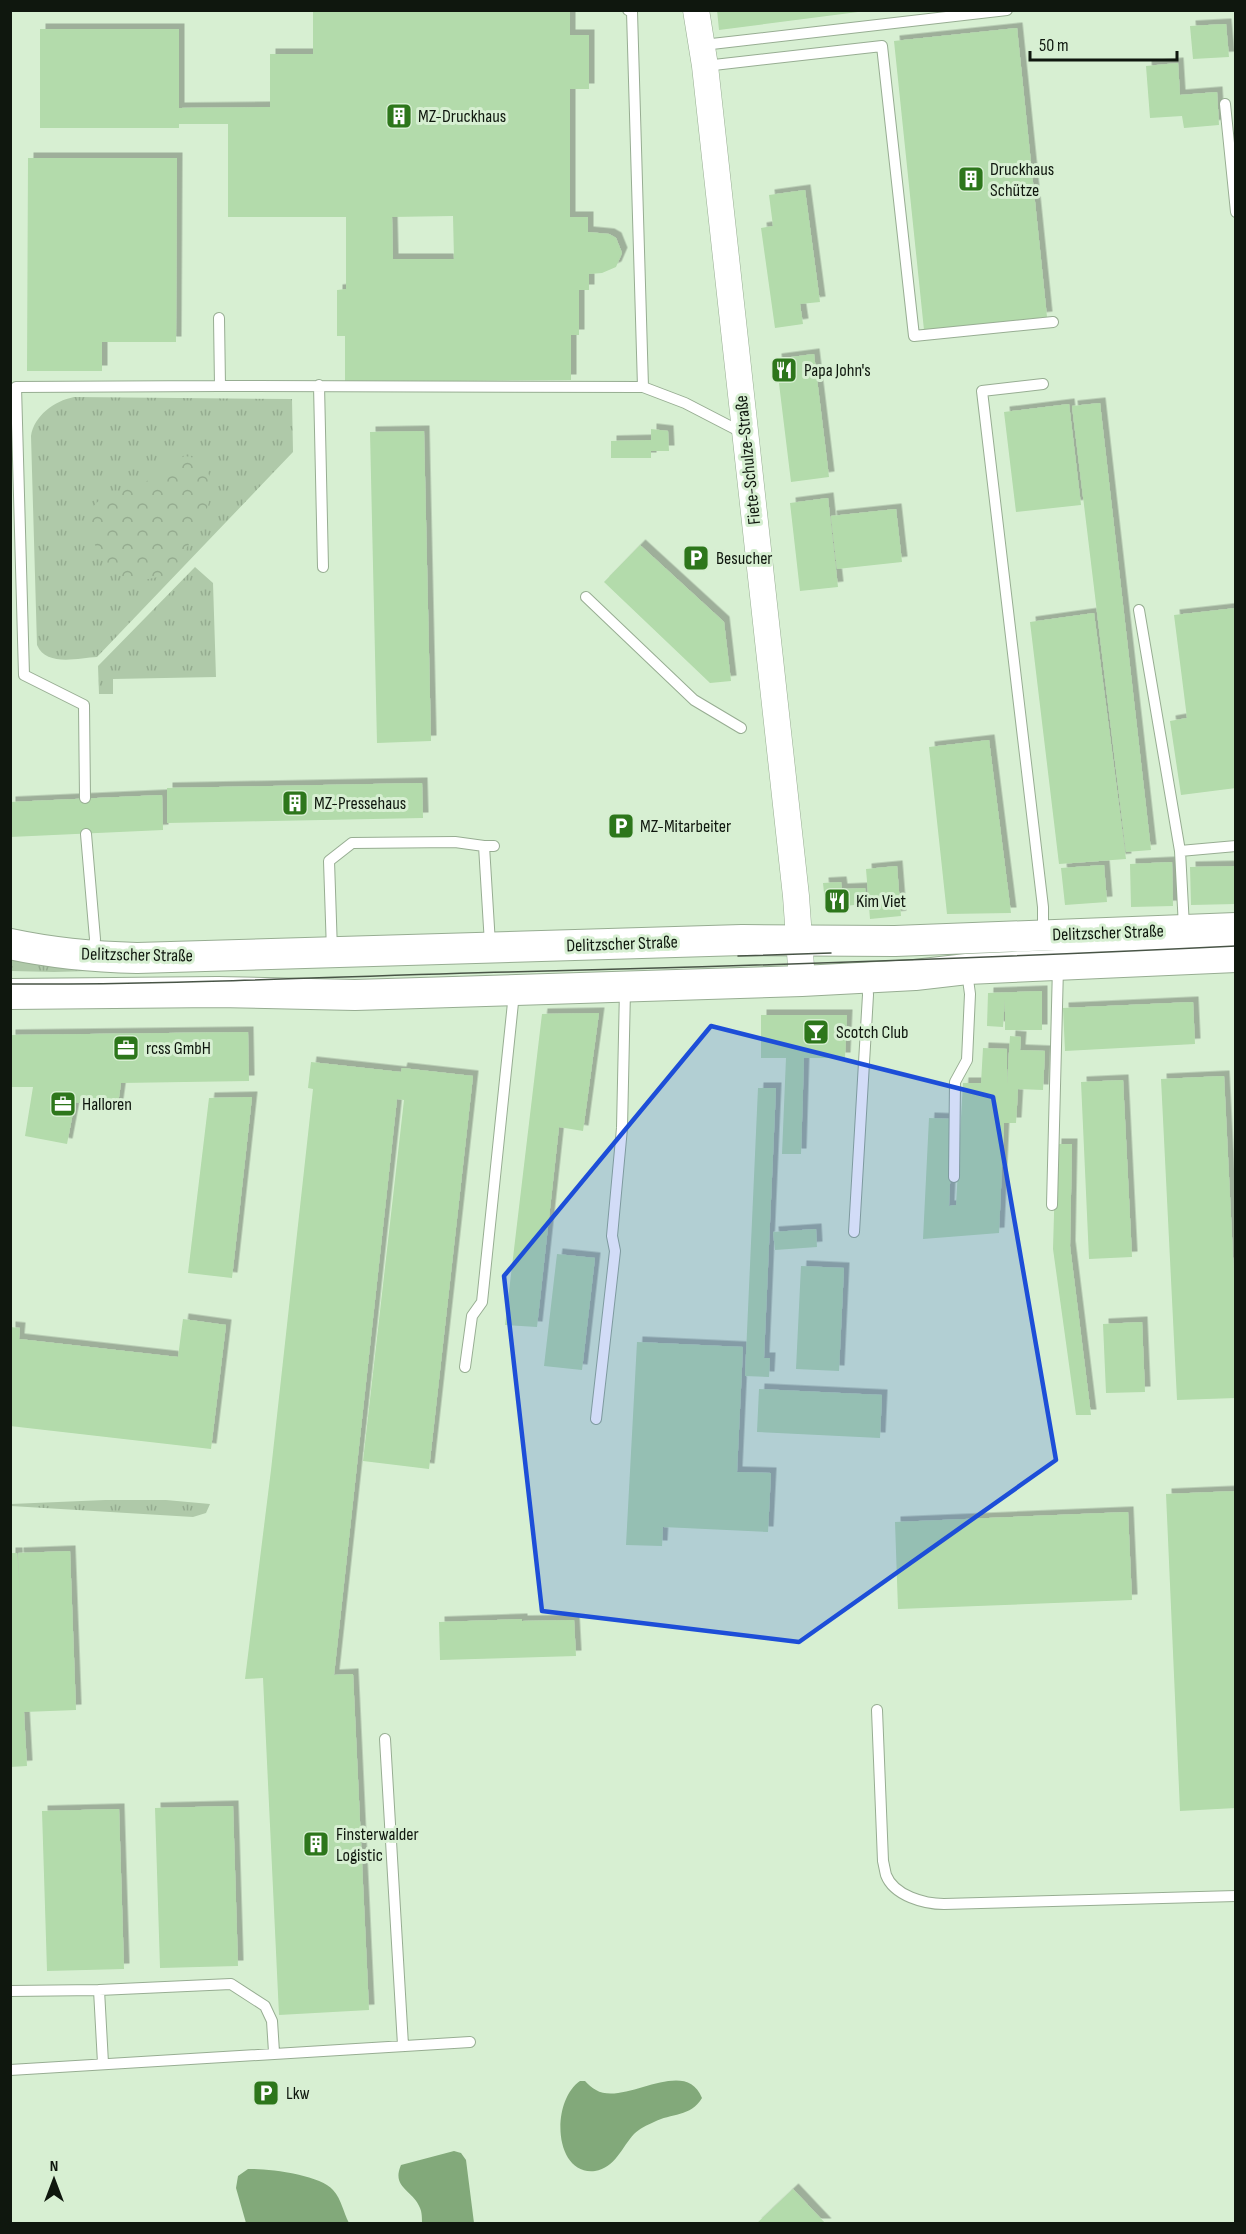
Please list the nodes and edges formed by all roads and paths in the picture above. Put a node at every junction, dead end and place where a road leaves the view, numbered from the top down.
1 (628, 10) edge
2 (696, 10) edge
3 (1007, 10) edge
4 (704, 56) junction
5 (1225, 104) dead end
6 (1236, 212) edge
7 (219, 318) dead end
8 (1053, 322) dead end
9 (1043, 384) dead end
10 (220, 386) junction
11 (319, 386) junction
12 (643, 387) junction
13 (746, 435) junction
14 (323, 567) dead end
15 (586, 597) dead end
16 (1139, 610) dead end
17 (741, 728) dead end
18 (85, 798) dead end
19 (86, 834) dead end
20 (1236, 846) edge
21 (1180, 851) junction
22 (1236, 928) edge
23 (1184, 930) junction
24 (1043, 936) junction
25 (799, 941) junction
26 (10, 944) edge
27 (490, 948) junction
28 (332, 952) junction
29 (93, 957) junction
30 (1236, 957) edge
31 (1058, 964) junction
32 (967, 969) junction
33 (867, 977) junction
34 (802, 981) junction
35 (625, 986) junction
36 (514, 989) junction
37 (10, 994) edge
38 (954, 1177) dead end
39 (1052, 1205) dead end
40 (854, 1232) dead end
41 (465, 1367) dead end
42 (596, 1419) dead end
43 (877, 1710) dead end
44 (385, 1739) dead end
45 (1236, 1896) edge
46 (99, 1990) junction
47 (10, 1991) edge
48 (470, 2042) dead end
49 (403, 2045) junction
50 (274, 2052) junction
51 (103, 2063) junction
52 (10, 2070) edge

1 - 12 lane
2 - 4 street, Fiete-Schulze-Straße
3 - 4 lane
4 - 8 lane
4 - 13 street, Fiete-Schulze-Straße
5 - 6 lane
7 - 10 lane
9 - 24 lane
10 - 11 lane
10 - 18 lane
11 - 12 lane
11 - 14 lane
12 - 13 lane
13 - 25 street, Fiete-Schulze-Straße
15 - 17 lane
16 - 21 lane
19 - 29 lane
20 - 21 lane
21 - 23 lane
22 - 23 main road, Delitzscher Straße
23 - 24 main road, Delitzscher Straße
24 - 25 main road, Delitzscher Straße
25 - 27 main road, Delitzscher Straße
25 - 34 street, Fiete-Schulze-Straße
26 - 29 main road, Delitzscher Straße
27 - 28 main road, Delitzscher Straße
27 - 28 lane
28 - 29 main road, Delitzscher Straße
30 - 31 main road, Delitzscher Straße
31 - 32 main road, Delitzscher Straße
31 - 39 lane
32 - 33 main road, Delitzscher Straße
32 - 38 lane
33 - 34 main road, Delitzscher Straße
33 - 40 lane
34 - 35 main road, Delitzscher Straße
35 - 36 main road, Delitzscher Straße
35 - 42 lane
36 - 37 main road, Delitzscher Straße
36 - 41 lane
43 - 45 lane
44 - 49 lane
46 - 47 lane
46 - 50 lane
46 - 51 lane
48 - 49 lane
49 - 50 lane
50 - 51 lane
51 - 52 lane

